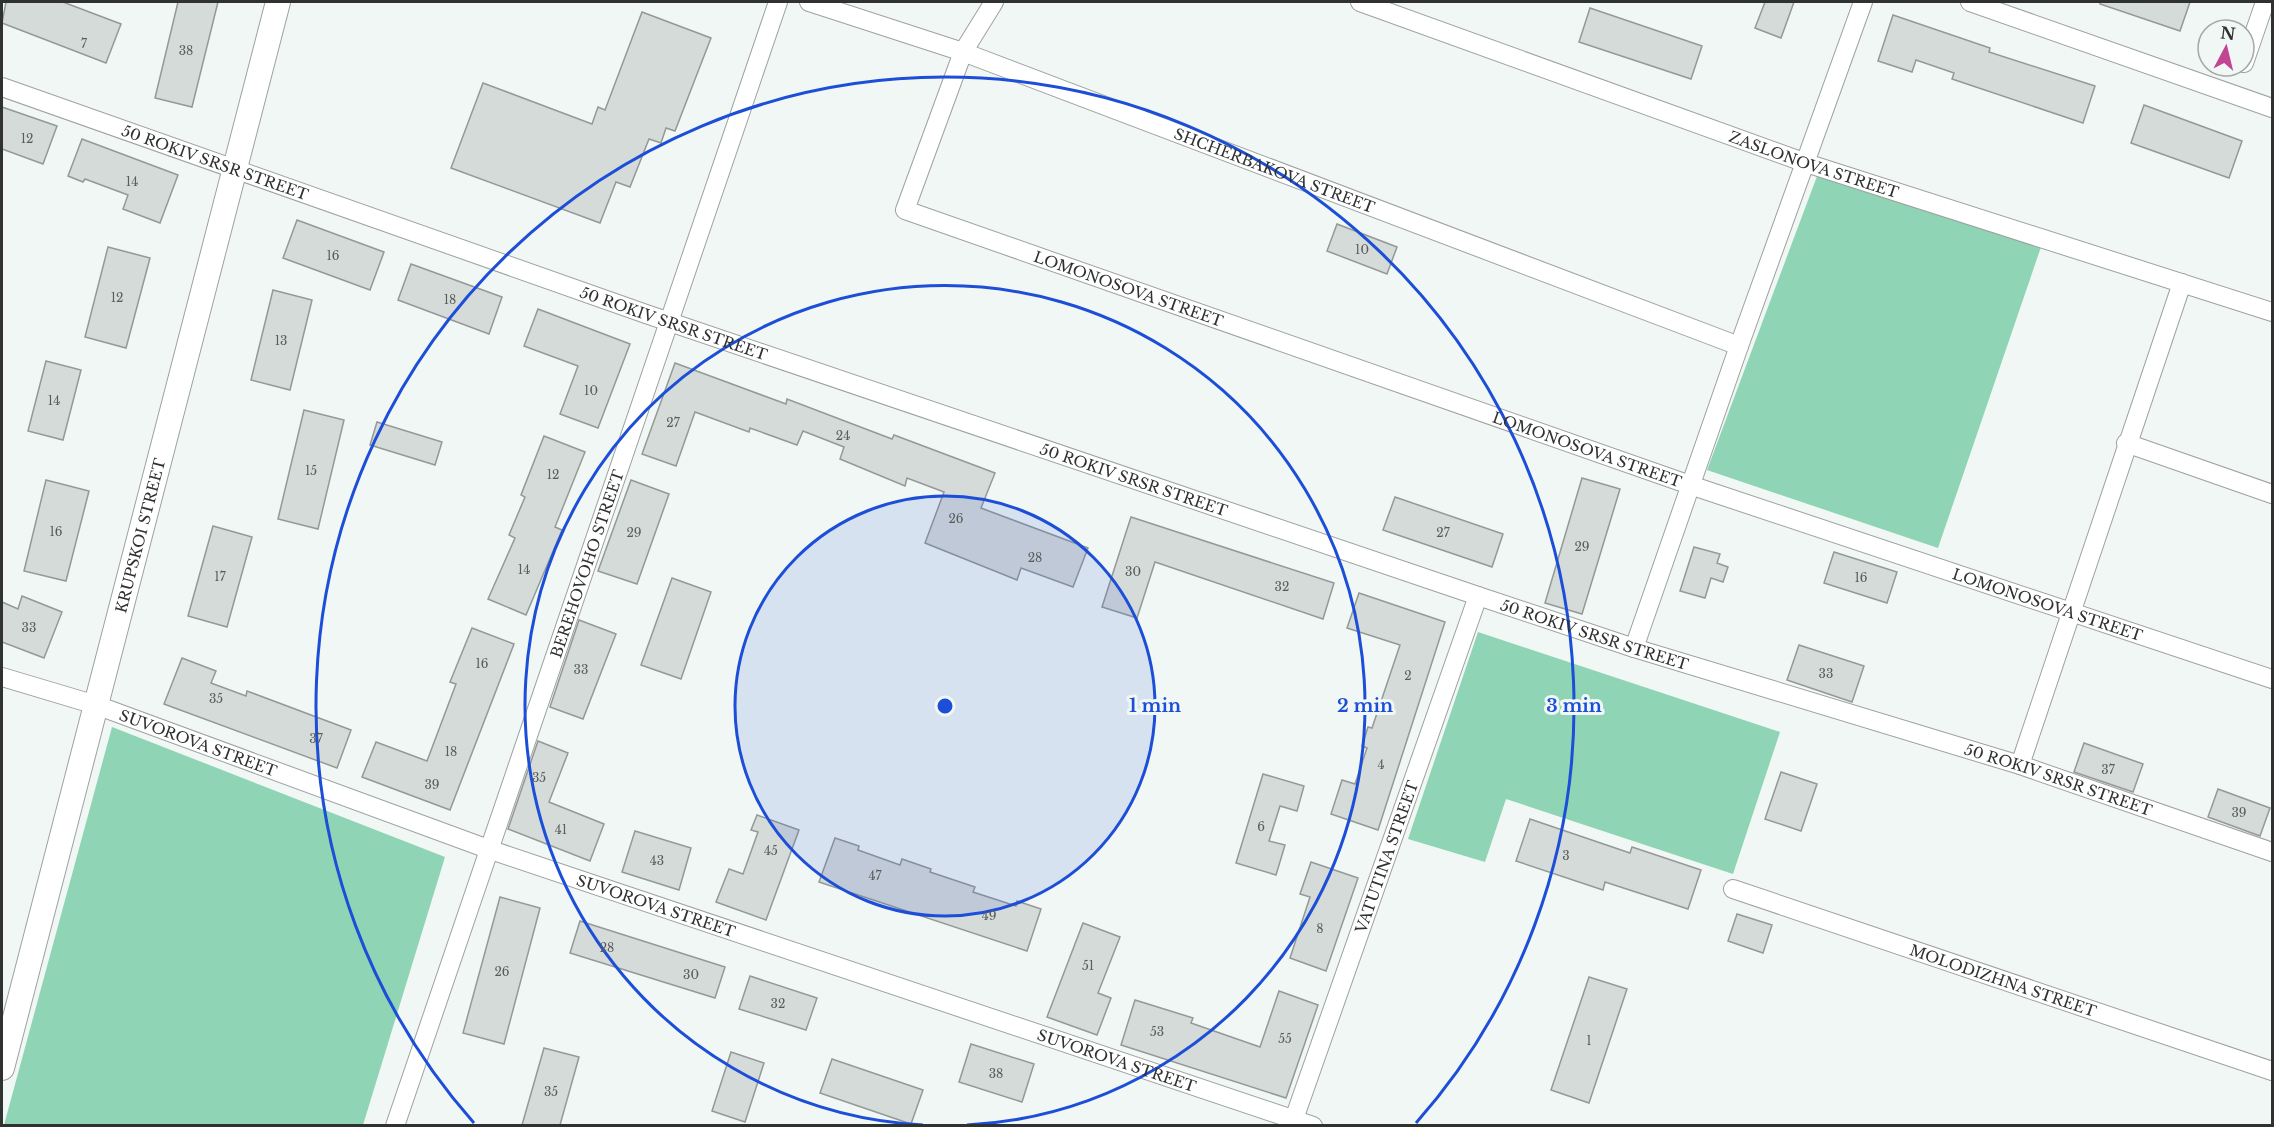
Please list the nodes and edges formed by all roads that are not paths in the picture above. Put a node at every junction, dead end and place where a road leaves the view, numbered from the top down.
1 (278, 2) edge
2 (778, 2) edge
3 (809, 2) edge
4 (994, 2) edge
5 (1360, 2) edge
6 (1863, 2) edge
7 (1970, 2) edge
8 (2265, 2) edge
9 (2005, 7) edge
10 (2256, 28) edge
11 (963, 52) junction
12 (2239, 78) edge
13 (2, 87) edge
14 (2233, 94) junction
15 (2272, 108) edge
16 (1806, 163) junction
17 (234, 171) junction
18 (2182, 283) junction
19 (2272, 312) edge
20 (668, 321) junction
21 (1739, 346) junction
22 (2126, 443) junction
23 (1690, 485) junction
24 (2272, 494) edge
25 (1478, 596) junction
26 (2070, 613) junction
27 (1634, 648) junction
28 (2, 677) edge
29 (2272, 678) edge
30 (96, 705) junction
31 (2020, 765) junction
32 (488, 849) junction
33 (2272, 852) edge
34 (1733, 889) dead end
35 (2, 1068) edge
36 (2272, 1071) edge
37 (1294, 1119) junction
38 (394, 1125) edge
39 (1313, 1125) edge

1 - 17 main road, KRUPSKOI STREET
2 - 20 street, BEREHOVOHO STREET
3 - 11 street, SHCHERBAKOVA STREET
4 - 11 street
5 - 16 street, ZASLONOVA STREET
6 - 16 street
7 - 9 street
8 - 10 street
9 - 14 street
11 - 21 street, SHCHERBAKOVA STREET
11 - 23 street, LOMONOSOVA STREET
12 - 14 street
13 - 17 street, 50 ROKIV SRSR STREET
14 - 15 street
16 - 18 street, ZASLONOVA STREET
16 - 21 street
17 - 20 street, 50 ROKIV SRSR STREET
17 - 30 main road, KRUPSKOI STREET
18 - 19 street, ZASLONOVA STREET
18 - 22 street
20 - 25 street, 50 ROKIV SRSR STREET
20 - 32 street, BEREHOVOHO STREET
21 - 23 street
22 - 24 street
22 - 26 street
23 - 26 street, LOMONOSOVA STREET
23 - 27 street
25 - 27 street, 50 ROKIV SRSR STREET
25 - 37 street, VATUTINA STREET
26 - 29 street, LOMONOSOVA STREET
26 - 31 street
27 - 31 street, 50 ROKIV SRSR STREET
28 - 30 street, SUVOROVA STREET
30 - 32 street, SUVOROVA STREET
30 - 35 main road, KRUPSKOI STREET
31 - 33 street, 50 ROKIV SRSR STREET
32 - 37 street, SUVOROVA STREET
32 - 38 street, BEREHOVOHO STREET
34 - 36 street, MOLODIZHNA STREET
37 - 39 street, SUVOROVA STREET

